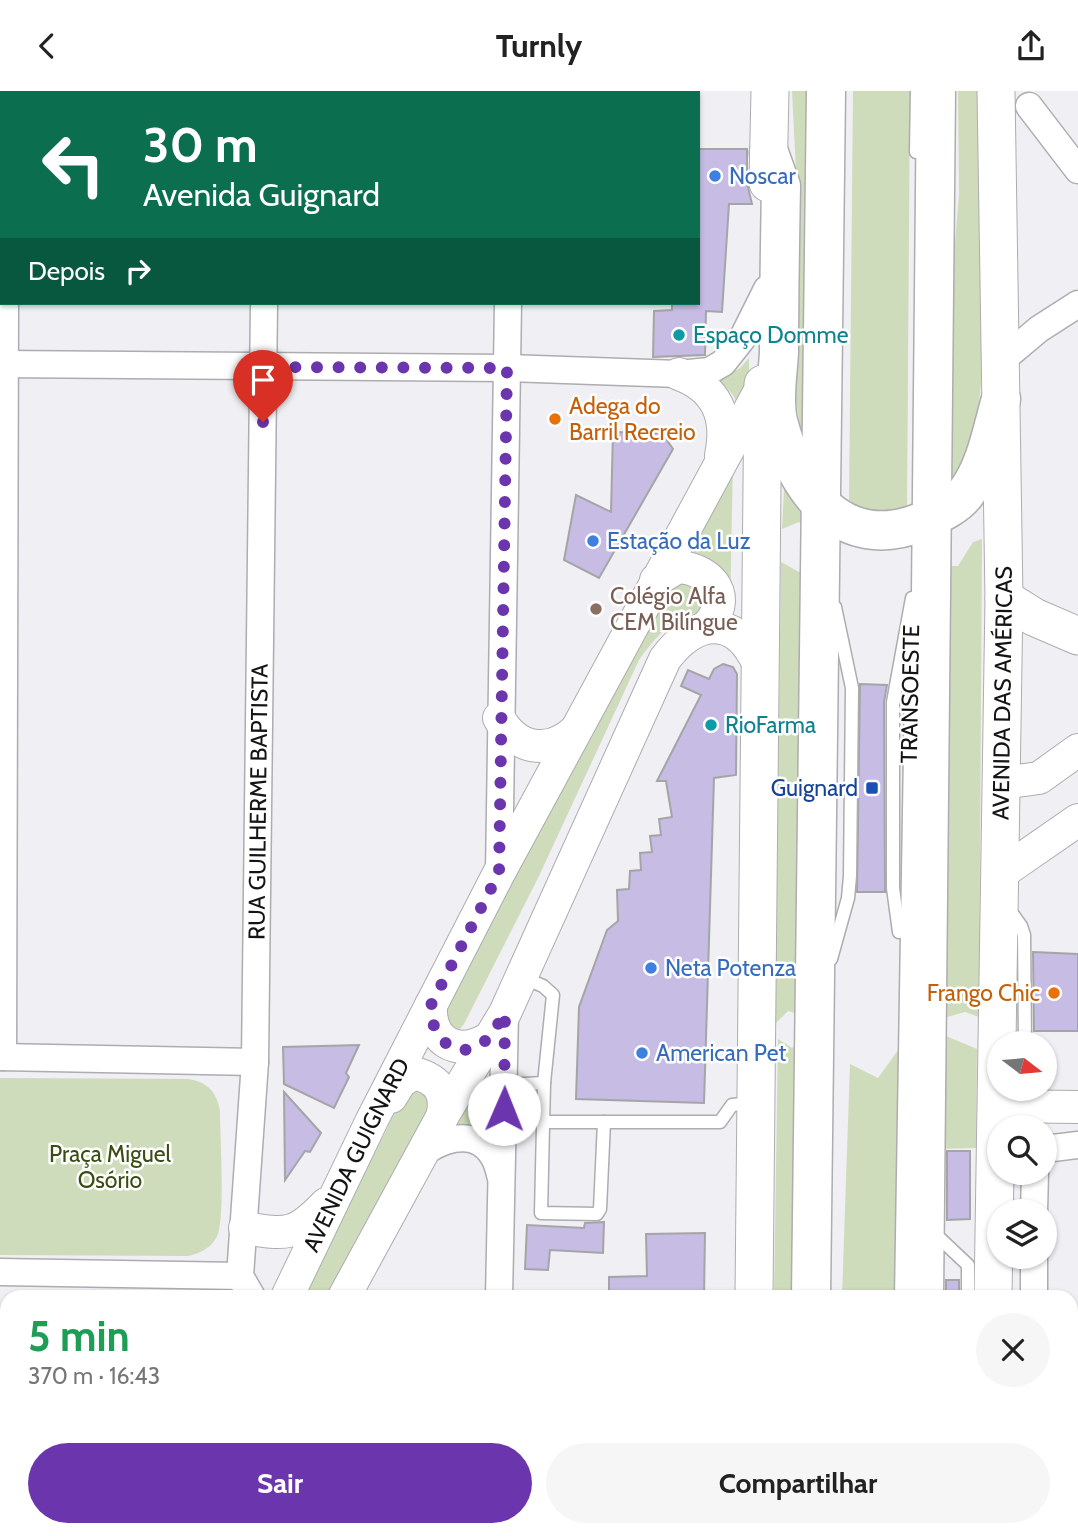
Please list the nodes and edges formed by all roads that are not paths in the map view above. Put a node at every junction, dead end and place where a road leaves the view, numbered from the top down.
1 (770, 91) edge
2 (826, 91) edge
3 (839, 91) edge
4 (917, 91) edge
5 (936, 91) edge
6 (996, 91) edge
7 (1029, 106) dead end
8 (769, 153) junction
9 (916, 161) dead end
10 (1078, 170) edge
11 (767, 289) junction
12 (5, 305) edge
13 (264, 305) edge
14 (508, 305) edge
15 (1078, 305) edge
16 (1001, 361) junction
17 (2, 364) edge
18 (264, 367) junction
19 (507, 368) junction
20 (679, 374) junction
21 (764, 385) junction
22 (836, 389) dead end
23 (1001, 399) junction
24 (836, 429) dead end
25 (720, 460) junction
26 (827, 511) junction
27 (918, 522) junction
28 (656, 580) junction
29 (912, 591) dead end
30 (1004, 598) junction
31 (834, 600) junction
32 (706, 627) junction
33 (1078, 636) edge
34 (758, 663) junction
35 (833, 670) dead end
36 (499, 719) junction
37 (575, 731) junction
38 (1078, 750) edge
39 (1003, 783) junction
40 (1078, 820) edge
41 (499, 873) junction
42 (1000, 887) junction
43 (831, 906) dead end
44 (521, 977) junction
45 (431, 1005) junction
46 (505, 1013) junction
47 (997, 1031) edge
48 (1025, 1031) edge
49 (486, 1040) junction
50 (2, 1057) edge
51 (255, 1062) junction
52 (544, 1083) junction
53 (505, 1084) junction
54 (995, 1101) edge
55 (1040, 1101) edge
56 (756, 1103) junction
57 (1078, 1107) edge
58 (442, 1117) junction
59 (372, 1120) junction
60 (544, 1122) junction
61 (604, 1122) junction
62 (1078, 1146) edge
63 (1057, 1148) edge
64 (421, 1155) junction
65 (501, 1181) junction
66 (339, 1190) junction
67 (924, 1224) junction
68 (244, 1228) junction
69 (979, 1249) junction
70 (1034, 1269) edge
71 (0, 1272) edge
72 (246, 1287) edge
73 (290, 1290) edge
74 (348, 1290) edge
75 (499, 1290) edge
76 (754, 1290) edge
77 (811, 1290) edge
78 (901, 1290) edge
79 (924, 1290) edge
80 (970, 1290) edge
81 (991, 1290) edge
82 (1034, 1290) edge

1 - 8 main road
2 - 26 highway
3 - 22 lane
4 - 9 lane
5 - 27 highway
6 - 16 main road, AVENIDA DAS AMÉRICAS
7 - 10 street
8 - 11 main road
8 - 26 highway
11 - 20 street
11 - 21 main road
12 - 17 street
13 - 18 street, RUA GUILHERME BAPTISTA
14 - 19 street
15 - 16 street
16 - 23 main road, AVENIDA DAS AMÉRICAS
17 - 18 street
17 - 50 street
18 - 19 street
18 - 51 street, RUA GUILHERME BAPTISTA
19 - 20 street
19 - 36 street
20 - 25 street
21 - 25 street, AVENIDA GUIGNARD
21 - 34 main road
23 - 27 highway
23 - 30 main road, AVENIDA DAS AMÉRICAS
24 - 26 lane
25 - 28 street, AVENIDA GUIGNARD
26 - 27 highway
26 - 31 lane
26 - 77 highway
27 - 67 highway
28 - 32 street
28 - 37 street, AVENIDA GUIGNARD
29 - 78 lane
30 - 33 main road
30 - 39 main road, AVENIDA DAS AMÉRICAS
31 - 35 lane
31 - 43 lane
32 - 34 street
32 - 44 street
34 - 56 main road
36 - 37 street
36 - 41 street
37 - 41 street, AVENIDA GUIGNARD
38 - 39 street
39 - 42 main road, AVENIDA DAS AMÉRICAS
40 - 42 street
41 - 45 street, AVENIDA GUIGNARD
42 - 47 main road, AVENIDA DAS AMÉRICAS
42 - 48 lane
44 - 46 street
44 - 52 lane
45 - 49 street
45 - 59 street, AVENIDA GUIGNARD
46 - 49 street
46 - 53 street
49 - 58 street
50 - 51 street
51 - 68 street, RUA GUILHERME BAPTISTA
52 - 53 lane
52 - 60 lane
53 - 65 street
54 - 69 main road, AVENIDA DAS AMÉRICAS
55 - 57 street
56 - 61 lane
56 - 76 main road
58 - 59 street
58 - 64 street
59 - 66 street, AVENIDA GUIGNARD
60 - 61 lane
60 - 61 lane
62 - 63 street
64 - 65 street
64 - 74 street
65 - 75 street
66 - 68 street
66 - 73 street, AVENIDA GUIGNARD
67 - 69 lane
67 - 79 highway
68 - 72 street, RUA GUILHERME BAPTISTA
69 - 80 lane
69 - 81 main road, AVENIDA DAS AMÉRICAS
70 - 82 street
71 - 72 street

